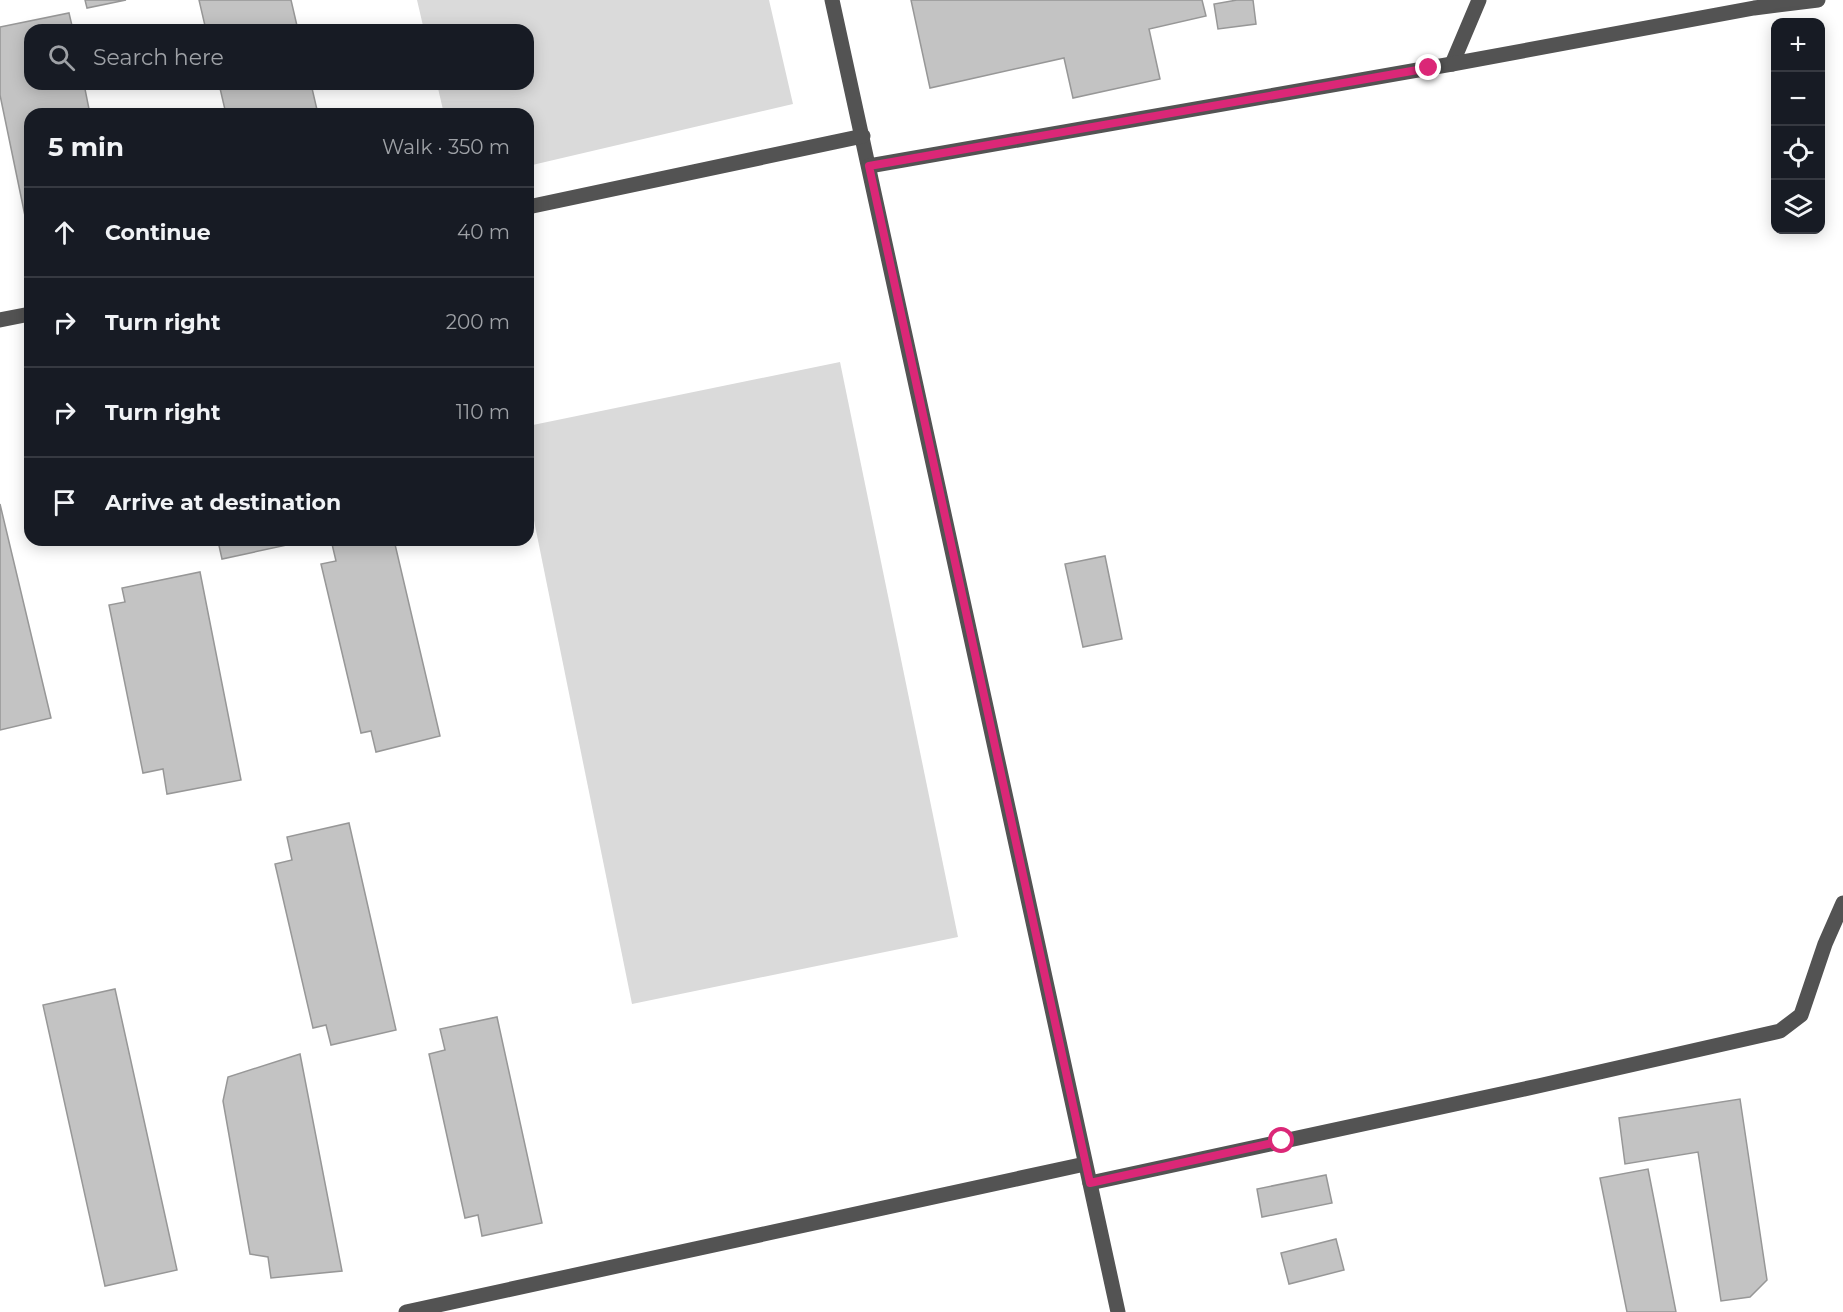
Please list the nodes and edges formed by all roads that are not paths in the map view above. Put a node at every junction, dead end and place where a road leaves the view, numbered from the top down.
1 (832, 0) edge
2 (1479, 0) edge
3 (1818, 0) edge
4 (1452, 64) junction
5 (863, 136) junction
6 (869, 166) junction
7 (534, 206) edge
8 (24, 315) edge
9 (0, 321) edge
10 (1843, 903) edge
11 (1086, 1164) junction
12 (1090, 1183) junction
13 (406, 1312) edge
14 (1118, 1312) edge

1 - 5 street
2 - 4 street
3 - 4 street
4 - 6 street
5 - 6 street
5 - 7 street
6 - 11 street
8 - 9 street
10 - 12 street
11 - 12 street
11 - 13 street
12 - 14 street

